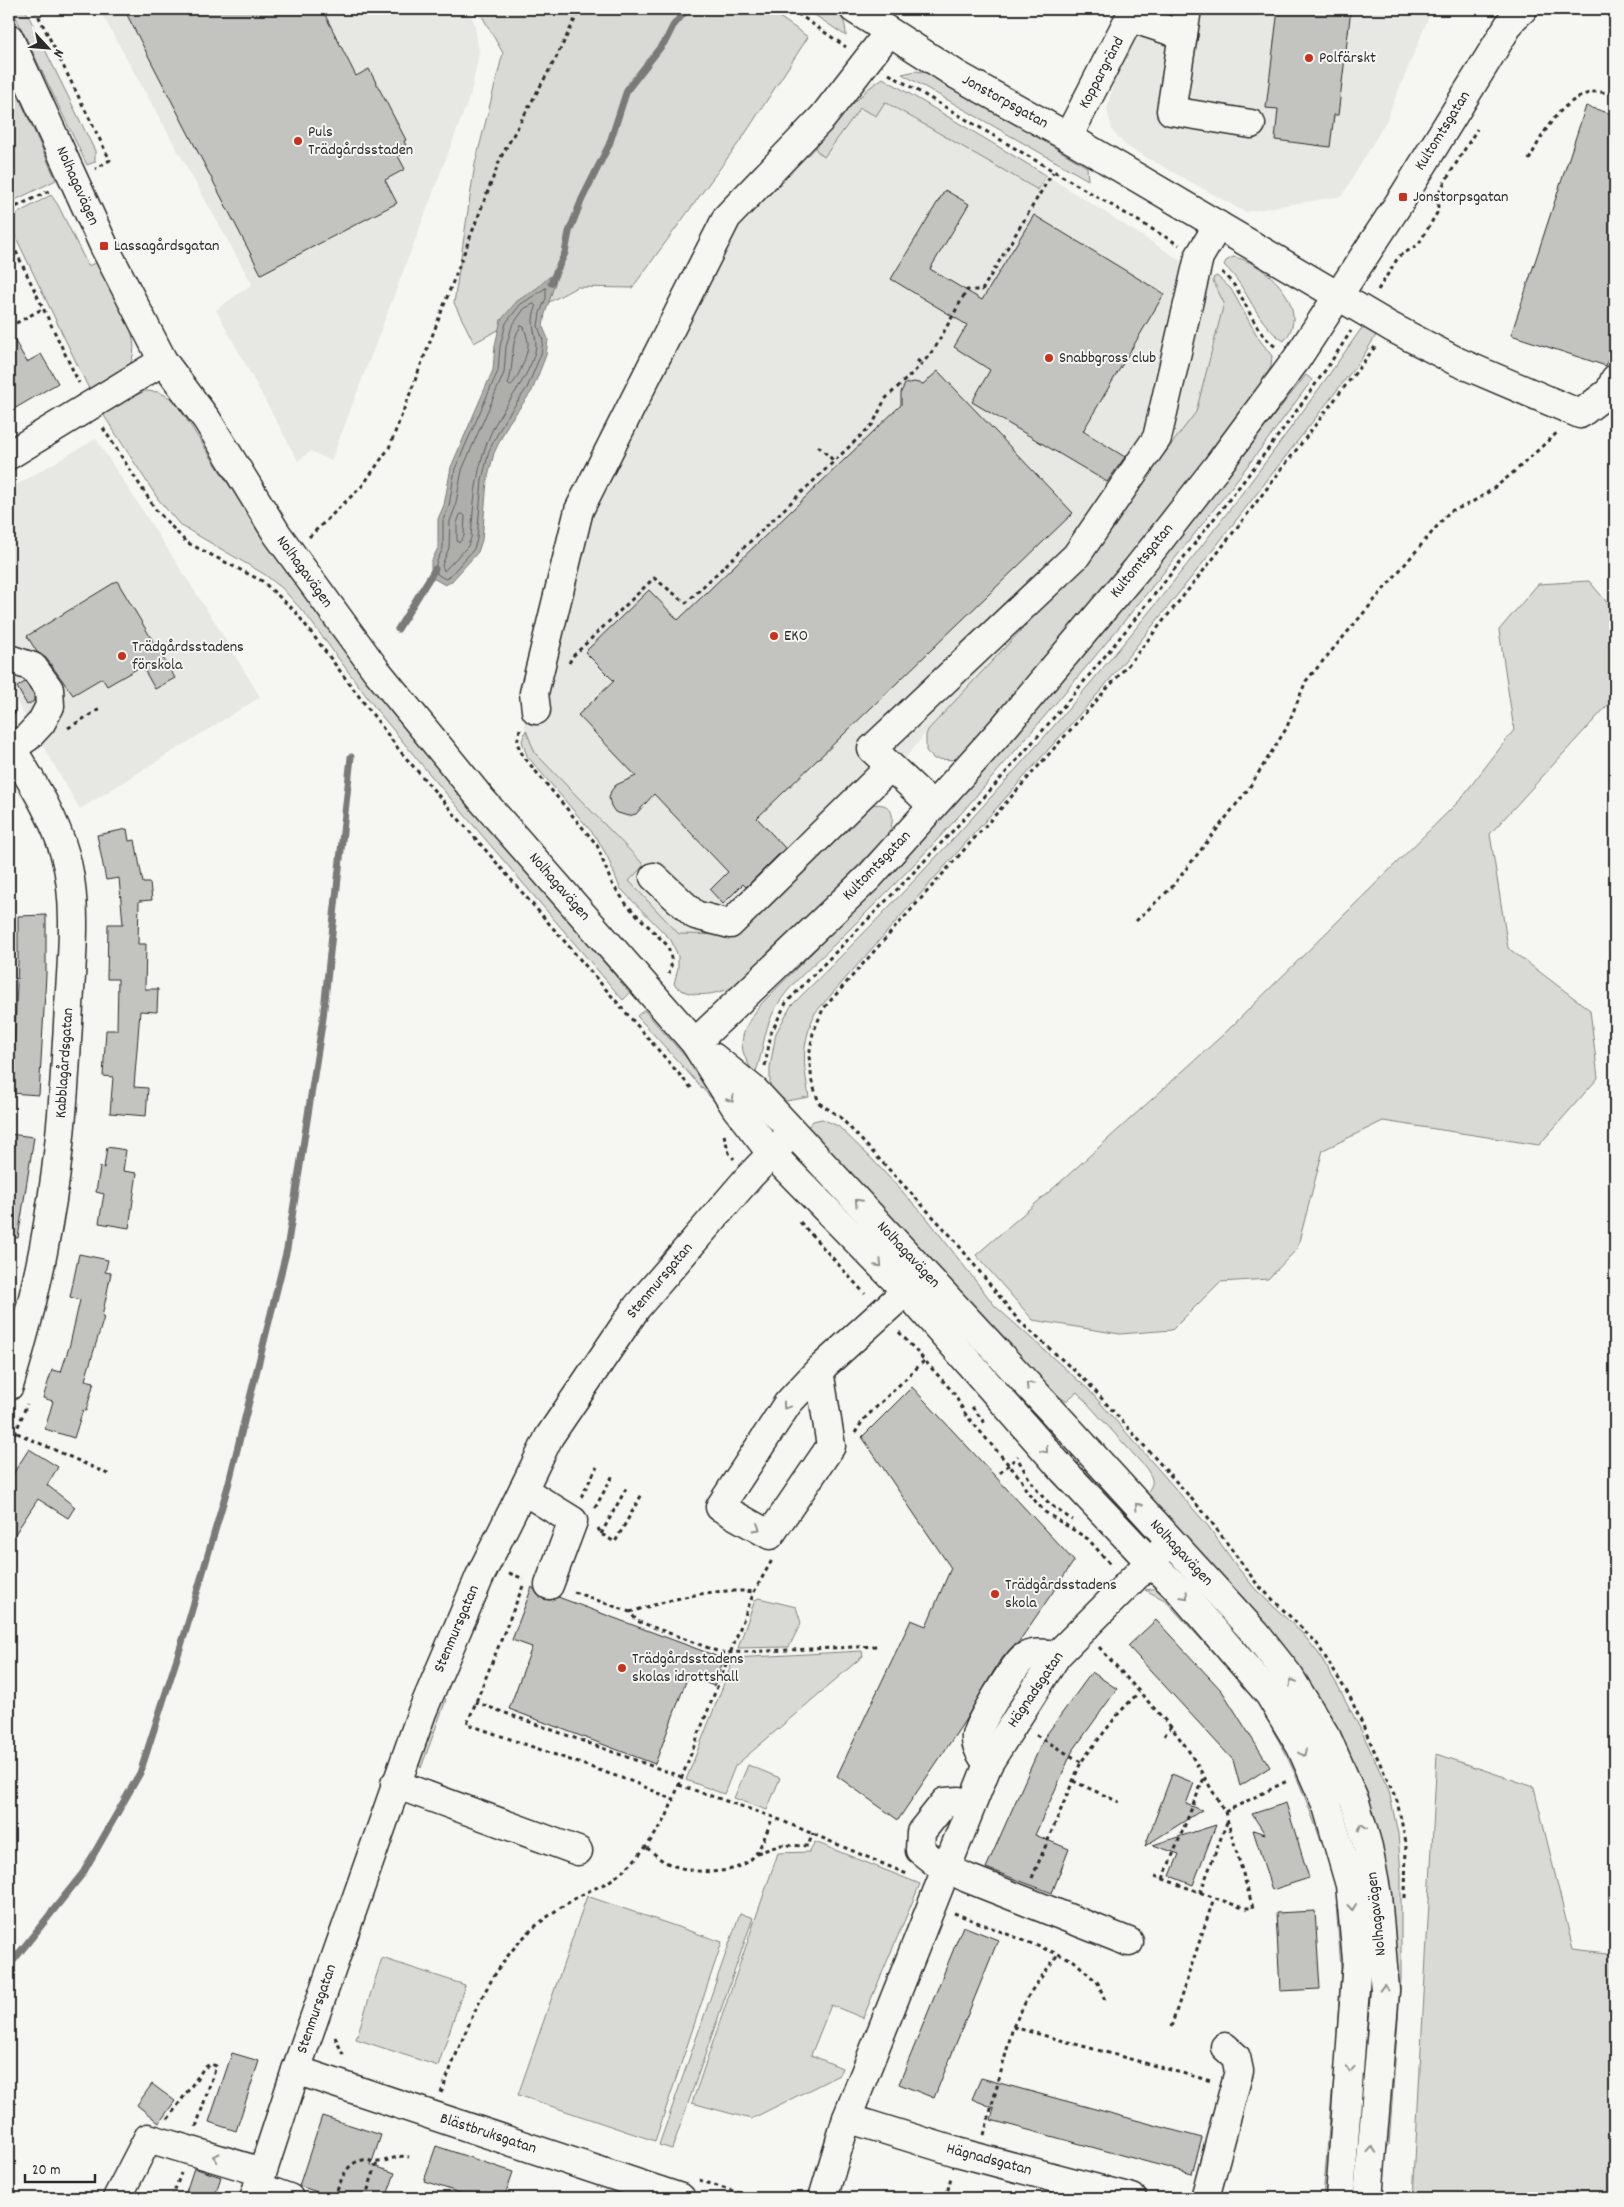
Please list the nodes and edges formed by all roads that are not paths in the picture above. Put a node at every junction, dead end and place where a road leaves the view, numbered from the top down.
1 (854, 9) edge
2 (1187, 9) edge
3 (1517, 12) edge
4 (1132, 13) edge
5 (889, 32) junction
6 (1183, 35) junction
7 (9, 38) edge
8 (1251, 124) dead end
9 (1068, 137) junction
10 (1218, 225) junction
11 (1339, 297) junction
12 (163, 361) junction
13 (1615, 378) edge
14 (9, 455) edge
15 (9, 659) edge
16 (530, 717) road end
17 (10, 747) edge
18 (890, 767) junction
19 (933, 806) junction
20 (654, 877) dead end
21 (695, 1043) junction
22 (793, 1132) junction
23 (772, 1154) junction
24 (906, 1291) junction
25 (819, 1370) junction
26 (9, 1386) edge
27 (523, 1490) junction
28 (1170, 1542) junction
29 (1150, 1562) junction
30 (549, 1585) road end
31 (395, 1784) junction
32 (971, 1805) junction
33 (578, 1851) dead end
34 (946, 1867) junction
35 (1129, 1942) dead end
36 (1225, 2047) dead end
37 (296, 2070) junction
38 (847, 2118) junction
39 (258, 2186) edge
40 (685, 2188) edge
41 (117, 2198) edge
42 (290, 2198) edge
43 (823, 2198) edge
44 (1132, 2198) edge
45 (1205, 2198) edge
46 (1340, 2198) edge
47 (1368, 2198) edge

1 - 5 street, Jonstorpsgatan
2 - 6 street
3 - 11 street, Kultomtsgatan
4 - 6 street
4 - 9 street, Koppargränd
5 - 9 street, Jonstorpsgatan
5 - 16 street
6 - 8 street
7 - 12 street, Nolhagavägen
9 - 10 street, Jonstorpsgatan
10 - 11 street, Jonstorpsgatan
10 - 18 street
11 - 13 street, Jonstorpsgatan
11 - 19 street, Kultomtsgatan
12 - 14 street
12 - 21 street, Nolhagavägen
15 - 17 street
17 - 26 street, Kabblagårdsgatan
18 - 19 street
18 - 20 street
19 - 21 street, Kultomtsgatan
21 - 22 street, Nolhagavägen
21 -> 23 street, Nolhagavägen
22 - 23 street, Stenmursgatan
28 -> 22 street, Nolhagavägen
23 -> 24 street, Nolhagavägen
23 - 27 street, Stenmursgatan
24 - 25 street
24 -> 29 street, Nolhagavägen
25 -> 25 street
27 - 30 street
27 - 31 street, Stenmursgatan
28 - 29 street, Hägnadsgatan
47 -> 28 street, Nolhagavägen
29 - 32 street, Hägnadsgatan
29 -> 46 street, Nolhagavägen
31 - 33 street
31 - 37 street, Stenmursgatan
32 - 34 street, Hägnadsgatan
32 - 34 street
34 - 35 street
34 - 38 street, Hägnadsgatan
36 - 45 street
37 - 39 street, Stenmursgatan
37 - 40 street, Blästbruksgatan
38 - 43 street, Hägnadsgatan
38 - 44 street, Hägnadsgatan
39 -> 41 street
39 - 42 street

